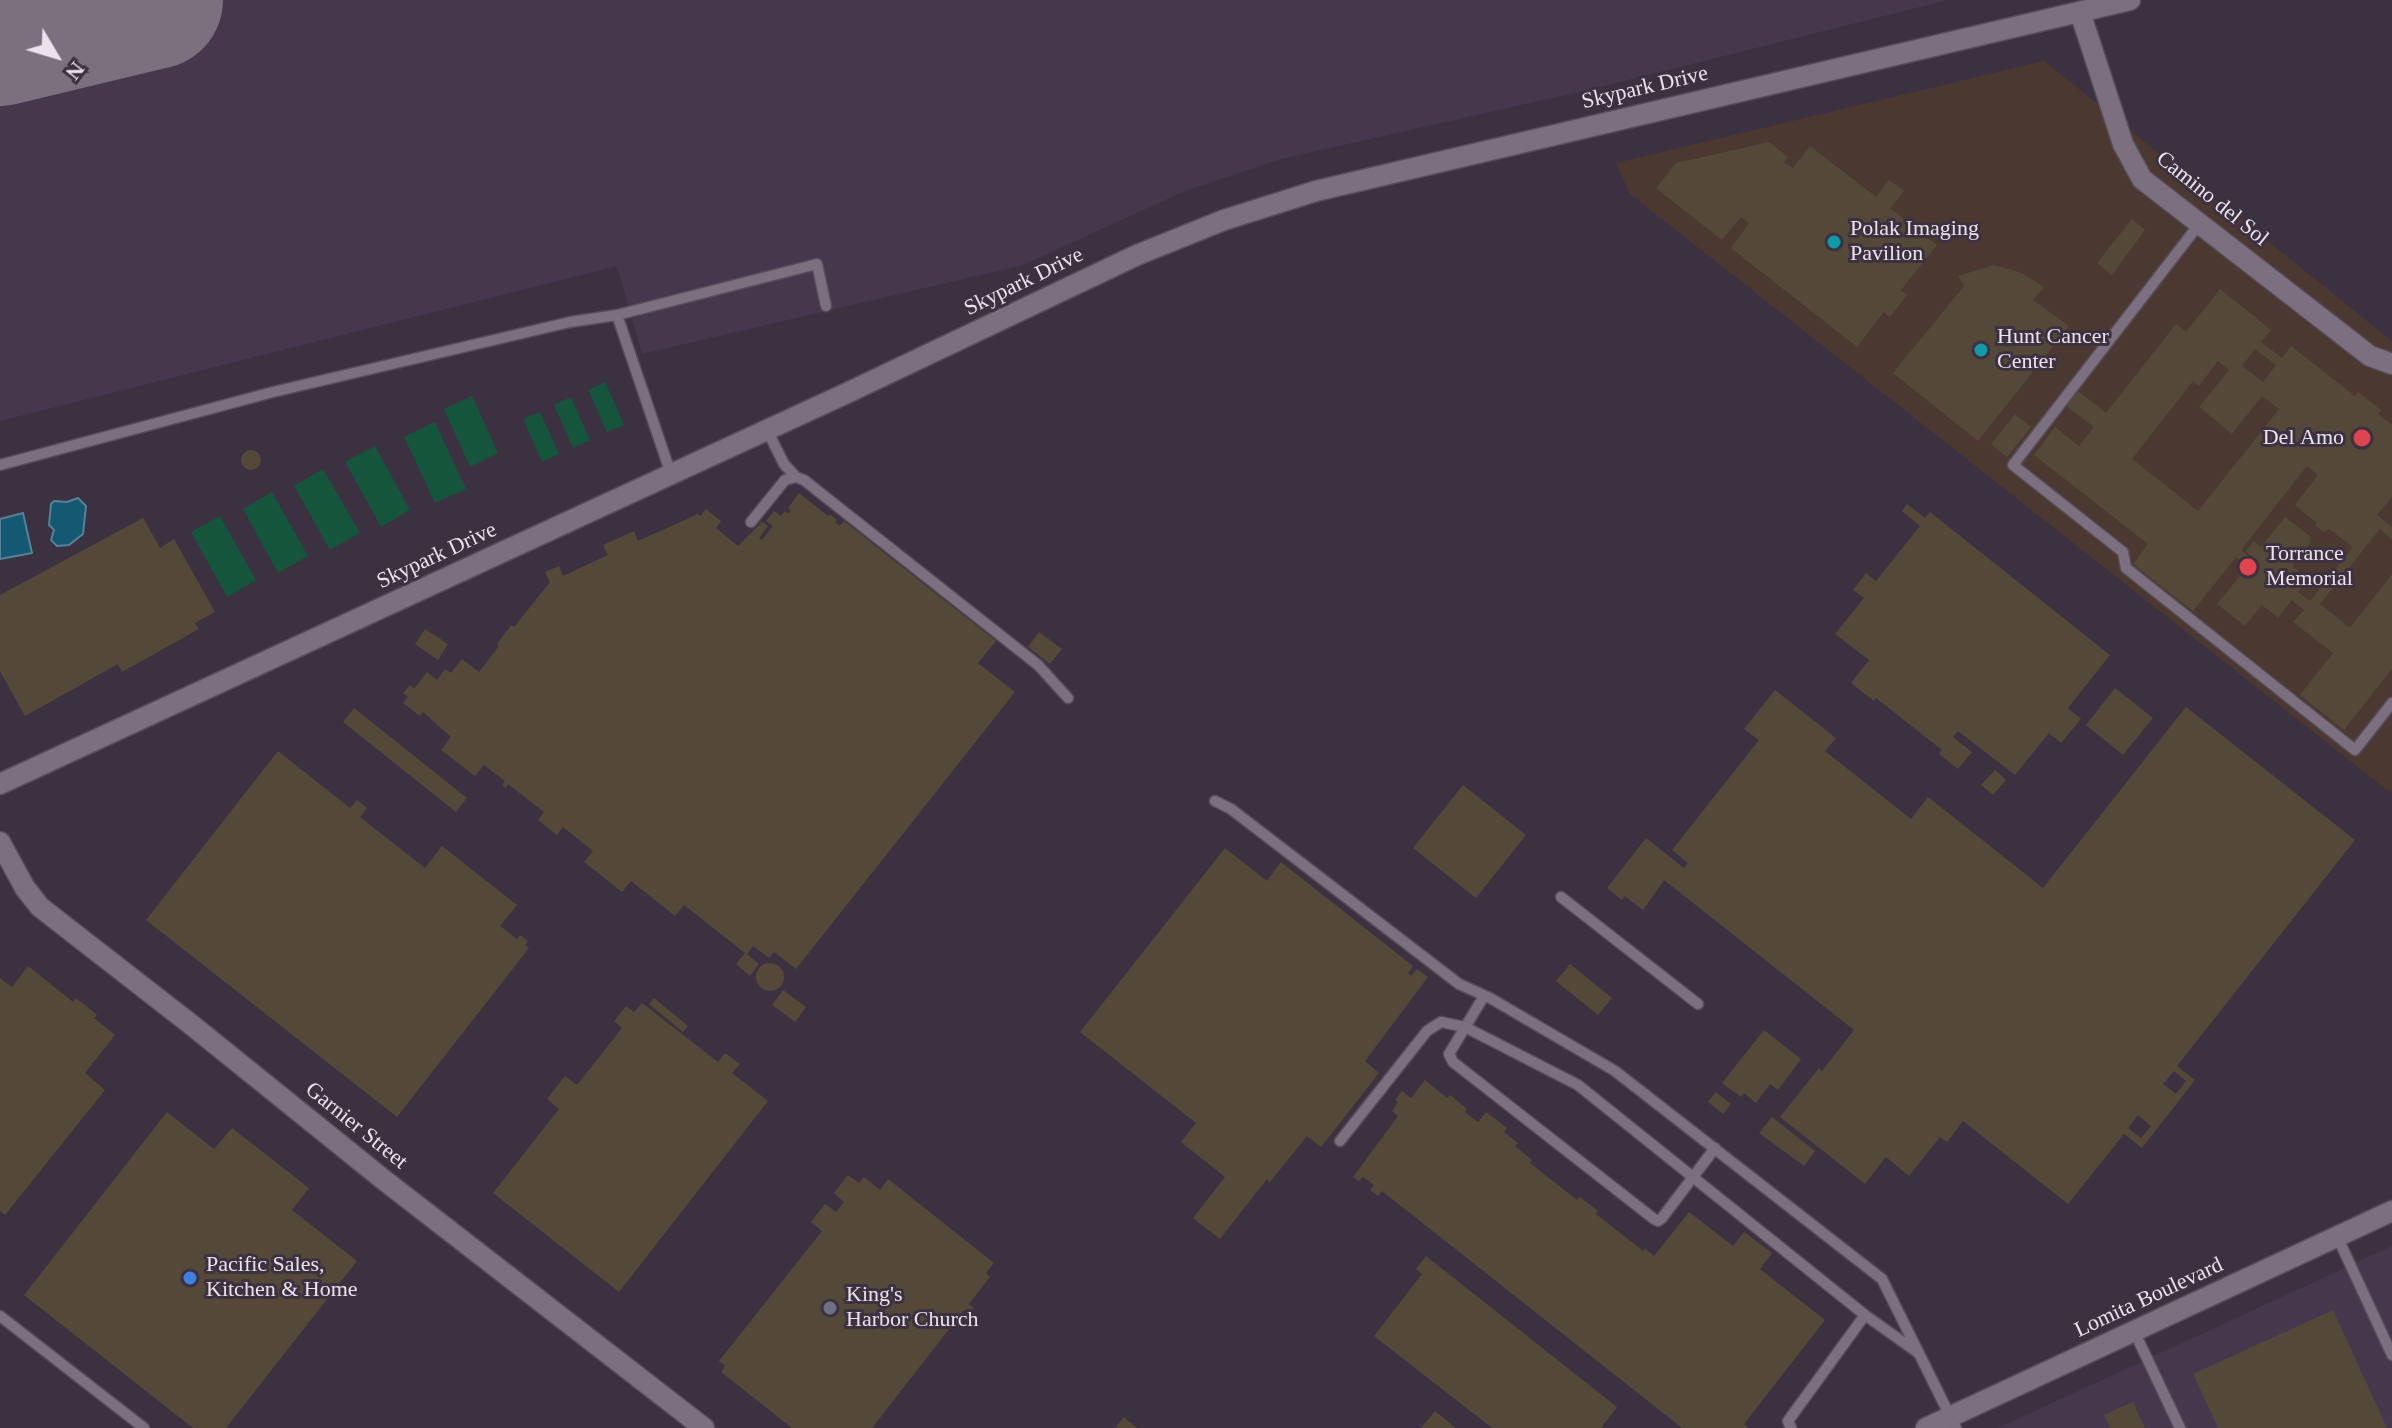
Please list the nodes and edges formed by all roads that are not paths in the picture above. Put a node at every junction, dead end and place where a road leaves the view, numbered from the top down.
1 (2130, 0) edge
2 (2080, 12) junction
3 (2200, 223) junction
4 (826, 306) dead end
5 (617, 315) junction
6 (2392, 364) edge
7 (767, 430) junction
8 (0, 465) edge
9 (671, 474) junction
10 (796, 477) junction
11 (751, 522) dead end
12 (1068, 698) dead end
13 (2392, 703) edge
14 (0, 784) edge
15 (1215, 801) dead end
16 (0, 842) edge
17 (1561, 897) dead end
18 (1484, 996) junction
19 (1698, 1004) dead end
20 (1465, 1027) junction
21 (1340, 1141) dead end
22 (1715, 1148) junction
23 (1692, 1178) junction
24 (2392, 1211) edge
25 (2337, 1236) junction
26 (1865, 1315) junction
27 (0, 1316) edge
28 (2134, 1331) junction
29 (1919, 1353) junction
30 (2392, 1355) edge
31 (1953, 1422) edge
32 (144, 1428) edge
33 (704, 1428) edge
34 (1791, 1428) edge
35 (1926, 1428) edge
36 (2180, 1428) edge

1 - 2 main road, Skypark Drive
2 - 3 main road, Camino del Sol
2 - 7 main road, Skypark Drive
3 - 6 main road, Camino del Sol
3 - 13 lane
4 - 5 lane
5 - 8 lane
5 - 9 lane
7 - 9 main road, Skypark Drive
7 - 10 lane
9 - 14 main road, Skypark Drive
10 - 11 lane
10 - 12 lane
15 - 18 lane
16 - 33 main road, Garnier Street
17 - 19 lane
18 - 20 lane
18 - 22 lane
20 - 21 lane
20 - 23 lane
20 - 23 lane
22 - 23 lane
22 - 29 lane
23 - 26 lane
24 - 25 main road, Lomita Boulevard
25 - 28 main road, Lomita Boulevard
25 - 30 lane
26 - 29 lane
26 - 34 lane
27 - 32 lane
28 - 31 main road, Lomita Boulevard
28 - 36 lane
29 - 31 lane
31 - 35 main road, Lomita Boulevard

